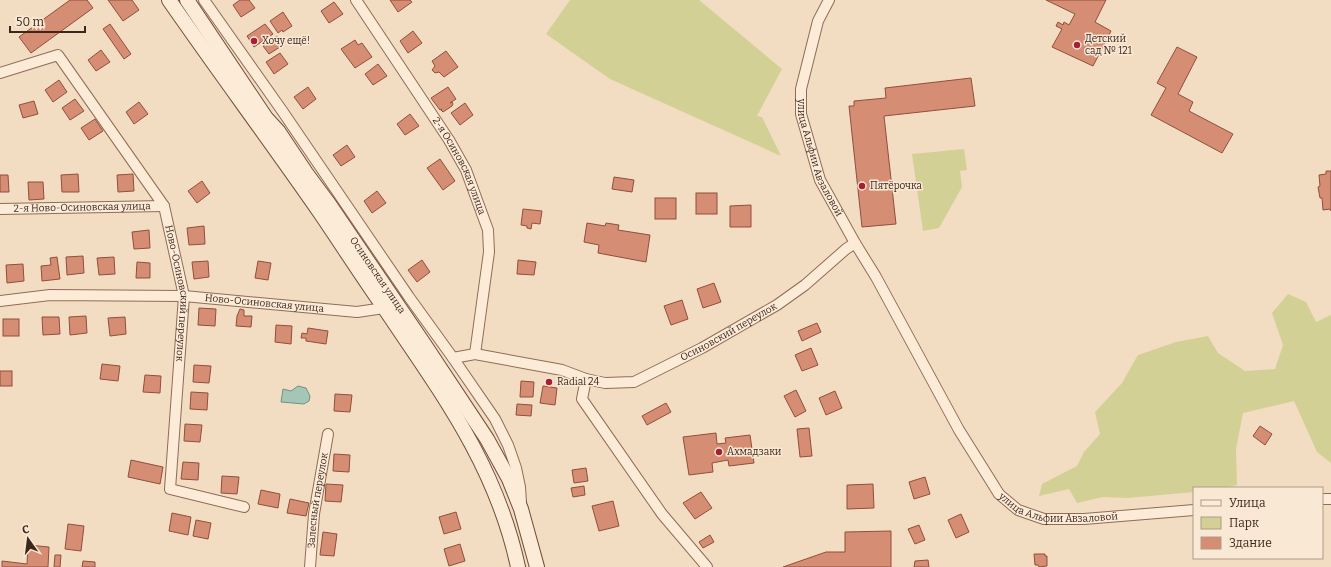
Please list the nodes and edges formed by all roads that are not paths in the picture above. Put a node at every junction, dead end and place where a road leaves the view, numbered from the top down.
1 (170, 0) edge
2 (187, 0) edge
3 (204, 0) edge
4 (356, 0) edge
5 (829, 0) edge
6 (0, 73) edge
7 (283, 112) junction
8 (266, 118) junction
9 (164, 206) junction
10 (0, 209) edge
11 (855, 243) junction
12 (184, 296) junction
13 (0, 301) edge
14 (384, 308) junction
15 (475, 354) junction
16 (453, 358) junction
17 (586, 379) junction
18 (328, 434) dead end
19 (244, 507) dead end
20 (521, 509) junction
21 (1193, 510) edge
22 (310, 567) edge
23 (518, 567) edge
24 (537, 567) edge
25 (707, 567) edge

1 - 14 street, Осиновская улица
2 - 8 street, Осиновская улица
3 - 7 street
4 - 15 street, 2-я Осиновская улица
5 - 11 street, улица Альфии Авзаловой
6 - 9 street, Ново-Осиновский переулок
7 - 8 street
7 - 16 street
8 - 20 street, Осиновская улица
9 - 10 street, 2-я Ново-Осиновская улица
9 - 12 street, Ново-Осиновский переулок
11 - 17 street, Осиновский переулок
11 - 21 street, улица Альфии Авзаловой
12 - 13 street, Ново-Осиновская улица
12 - 14 street, Ново-Осиновская улица
12 - 19 street, Ново-Осиновский переулок
14 - 23 street, Осиновская улица
15 - 16 street, Осиновский переулок
15 - 17 street, Осиновский переулок
16 - 20 street
17 - 25 street
18 - 22 street, Залесный переулок
20 - 24 street, Осиновская улица

